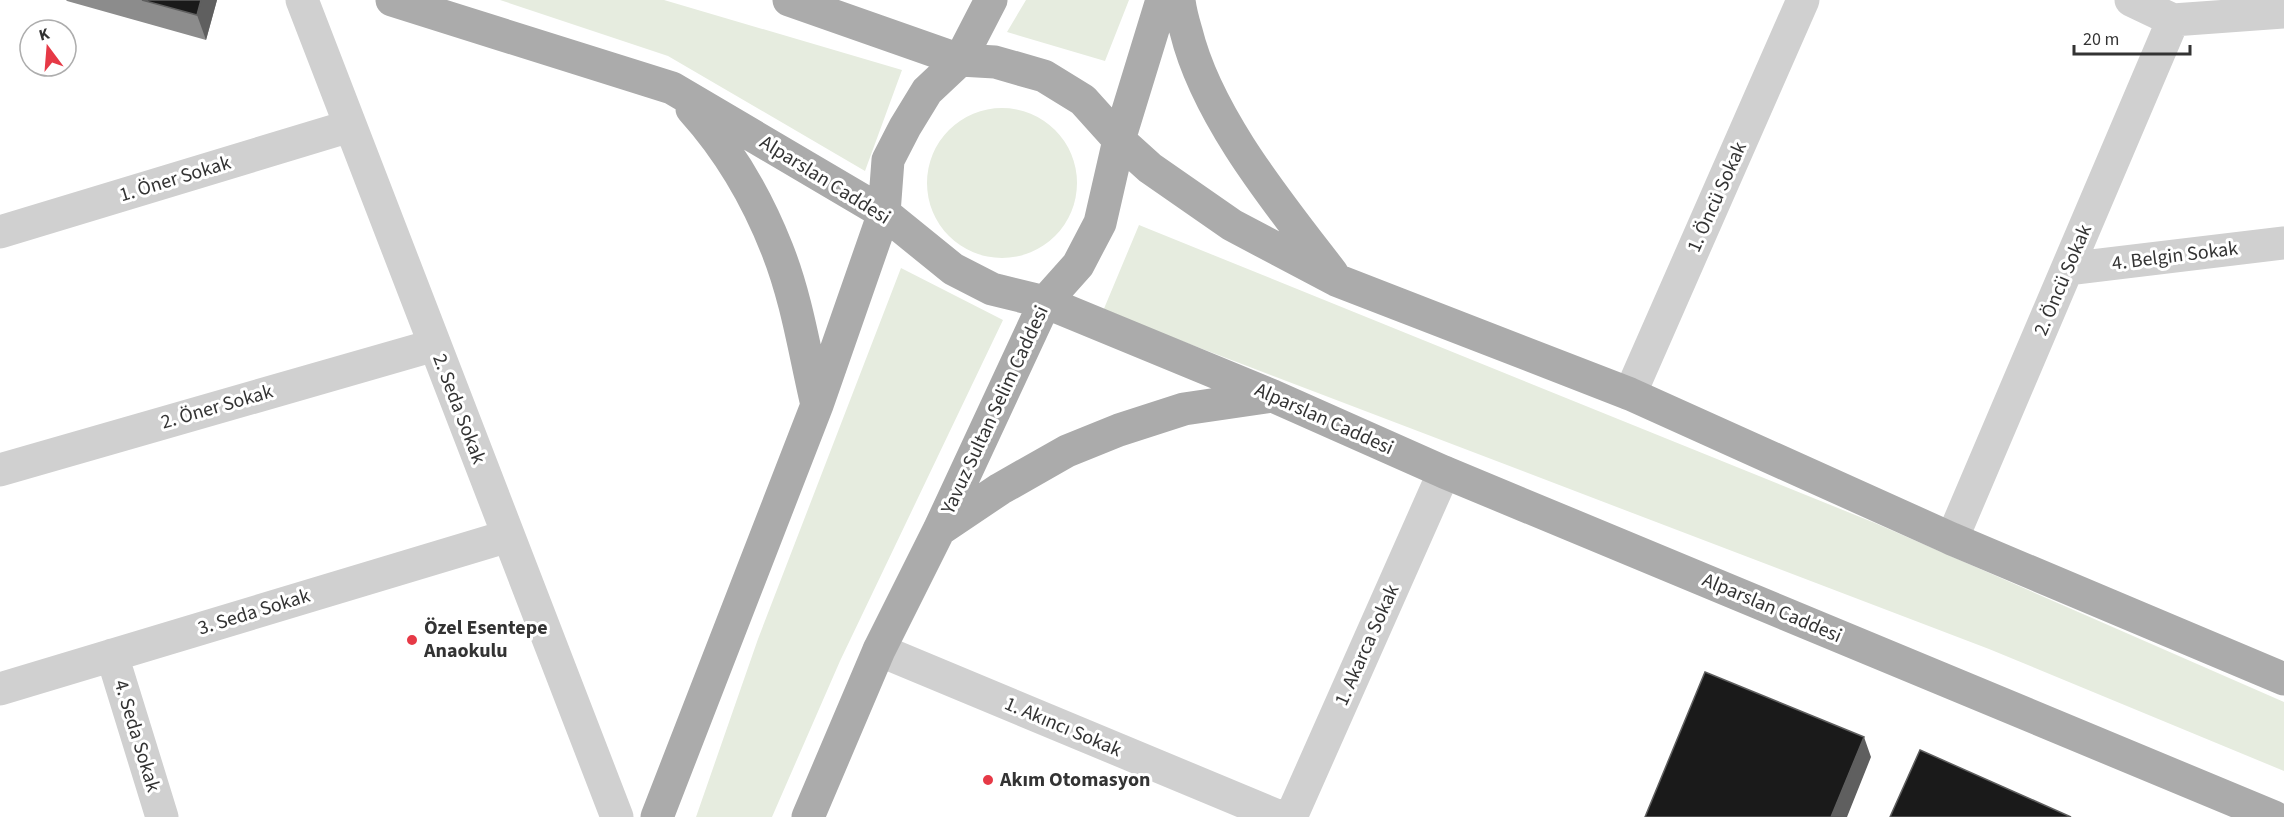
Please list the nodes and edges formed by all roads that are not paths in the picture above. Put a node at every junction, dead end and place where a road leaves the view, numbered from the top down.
1 (302, 0) edge
2 (392, 0) edge
3 (789, 0) edge
4 (991, 0) edge
5 (1162, 0) edge
6 (1179, 0) edge
7 (1803, 0) edge
8 (2131, 0) edge
9 (2284, 12) edge
10 (2173, 20) junction
11 (960, 60) junction
12 (672, 88) junction
13 (351, 126) junction
14 (1119, 140) junction
15 (884, 213) junction
16 (0, 232) edge
17 (2284, 243) edge
18 (2067, 269) junction
19 (1336, 280) junction
20 (1045, 302) junction
21 (435, 345) junction
22 (1630, 394) junction
23 (1273, 396) junction
24 (817, 405) junction
25 (0, 470) edge
26 (1444, 472) junction
27 (939, 530) junction
28 (508, 536) junction
29 (1952, 539) junction
30 (879, 650) junction
31 (112, 655) junction
32 (2284, 679) edge
33 (0, 689) edge
34 (162, 817) edge
35 (617, 817) edge
36 (657, 817) edge
37 (808, 817) edge
38 (1280, 817) edge
39 (1291, 817) edge
40 (2274, 817) edge

1 - 13 street, 2. Seda Sokak
2 - 12 main road, Alparslan Caddesi
3 - 11 main road
4 - 11 main road
5 - 14 main road, Yavuz Sultan Selim Caddesi
6 - 19 main road
7 - 22 street, 1. Öncü Sokak
8 - 10 street
9 - 10 street
10 - 18 street, 2. Öncü Sokak
11 - 14 main road
11 - 15 main road
12 - 15 main road, Alparslan Caddesi
12 - 24 main road
13 - 16 street, 1. Öner Sokak
13 - 21 street, 2. Seda Sokak
14 - 19 main road
14 - 20 main road, Yavuz Sultan Selim Caddesi
15 - 20 main road, Alparslan Caddesi
15 - 24 main road
17 - 18 street, 4. Belgin Sokak
18 - 29 street, 2. Öncü Sokak
19 - 22 main road
20 - 23 main road, Alparslan Caddesi
20 - 27 main road, Yavuz Sultan Selim Caddesi
21 - 25 street, 2. Öner Sokak
21 - 28 street, 2. Seda Sokak
22 - 29 main road
23 - 26 main road, Alparslan Caddesi
23 - 27 main road
24 - 36 main road
26 - 39 street, 1. Akarca Sokak
26 - 40 main road, Alparslan Caddesi
27 - 30 main road, Yavuz Sultan Selim Caddesi
28 - 31 street, 3. Seda Sokak
28 - 35 street, 2. Seda Sokak
29 - 32 main road
30 - 37 main road, Yavuz Sultan Selim Caddesi
30 - 38 street, 1. Akıncı Sokak
31 - 33 street, 3. Seda Sokak
31 - 34 street, 4. Seda Sokak

